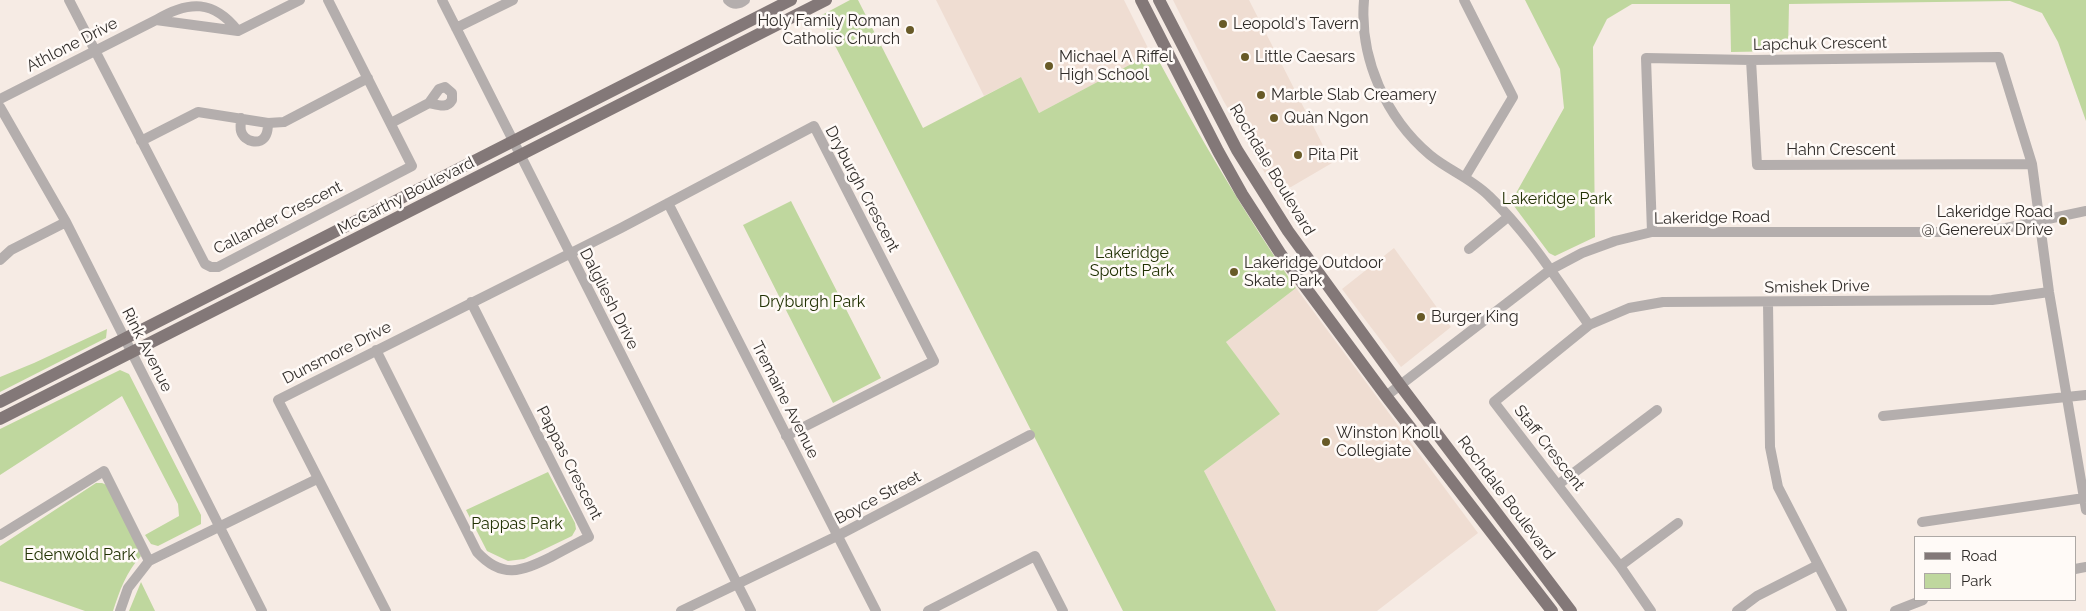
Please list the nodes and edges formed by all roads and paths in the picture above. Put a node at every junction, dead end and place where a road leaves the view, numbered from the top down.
1 (69, 0) edge
2 (300, 0) edge
3 (328, 0) edge
4 (442, 0) edge
5 (513, 0) edge
6 (728, 0) edge
7 (745, 0) edge
8 (791, 0) edge
9 (826, 0) edge
10 (1141, 0) edge
11 (1158, 0) edge
12 (1364, 0) edge
13 (1464, 0) edge
14 (156, 20) junction
15 (456, 28) junction
16 (238, 31) junction
17 (95, 50) junction
18 (1751, 60) junction
19 (368, 78) junction
20 (0, 99) edge
21 (429, 103) dead end
22 (0, 107) edge
23 (241, 118) junction
24 (268, 123) junction
25 (391, 123) junction
26 (513, 140) junction
27 (141, 141) junction
28 (521, 155) junction
29 (2032, 164) junction
30 (1465, 178) junction
31 (668, 203) junction
32 (2086, 211) edge
33 (1508, 217) junction
34 (2041, 221) junction
35 (66, 222) junction
36 (1652, 232) junction
37 (1469, 249) dead end
38 (569, 252) junction
39 (0, 260) edge
40 (1550, 270) junction
41 (2049, 292) junction
42 (471, 302) junction
43 (1768, 302) junction
44 (1588, 325) junction
45 (124, 338) junction
46 (376, 350) junction
47 (132, 353) junction
48 (1400, 385) junction
49 (2086, 395) edge
50 (1386, 396) junction
51 (2067, 398) junction
52 (0, 402) edge
53 (1657, 410) dead end
54 (1884, 416) dead end
55 (0, 419) edge
56 (1030, 435) dead end
57 (786, 436) junction
58 (317, 479) junction
59 (1559, 484) junction
60 (2084, 498) junction
61 (2086, 510) edge
62 (1922, 522) dead end
63 (1678, 523) dead end
64 (219, 528) junction
65 (0, 535) edge
66 (837, 536) junction
67 (149, 562) junction
68 (1818, 565) junction
69 (1620, 566) junction
70 (737, 583) junction
71 (1920, 601) edge
72 (120, 611) edge
73 (262, 611) edge
74 (386, 611) edge
75 (681, 611) edge
76 (751, 611) edge
77 (876, 611) edge
78 (928, 611) edge
79 (1063, 611) edge
80 (1552, 611) edge
81 (1571, 611) edge
82 (1651, 611) edge
83 (1737, 611) edge
84 (1842, 611) edge
85 (1895, 611) edge

1 - 17 street, Callander Crescent
2 - 16 street
3 - 19 street, Callander Crescent
4 - 15 street, Dalgliesh Drive
5 - 15 street
6 - 7 street
8 - 26 main road, McCarthy Boulevard
9 - 28 main road, McCarthy Boulevard
10 - 50 main road, Rochdale Boulevard
11 - 48 main road, Rochdale Boulevard
12 - 30 street
13 - 30 street
14 - 16 street
14 - 16 street, Athlone Drive
14 - 17 street, Athlone Drive
15 - 26 street, Dalgliesh Drive
17 - 20 street, Athlone Drive
17 - 27 street, Callander Crescent
18 - 29 street, Lapchuk Crescent
18 - 29 street, Hahn Crescent
18 - 36 street, Lapchuk Crescent
19 - 24 street
19 - 25 street, Callander Crescent
21 - 25 street
22 - 35 street, Rink Avenue
23 - 24 street
23 - 24 street
23 - 27 street
25 - 27 street, Callander Crescent
26 - 28 street, Dalgliesh Drive
26 - 45 main road, McCarthy Boulevard
28 - 38 street, Dalgliesh Drive
28 - 47 main road, McCarthy Boulevard
29 - 34 street, Lapchuk Crescent
30 - 33 street
31 - 38 street, Dryburgh Crescent
31 - 57 street, Tremaine Avenue
31 - 57 street, Dryburgh Crescent
32 - 34 street, Lakeridge Road
33 - 37 street
33 - 40 street
34 - 36 street, Lakeridge Road
34 - 41 street, Lapchuk Crescent
35 - 39 street
35 - 45 street, Rink Avenue
36 - 40 street, Lakeridge Road
38 - 42 street, Dunsmore Drive
38 - 70 street, Dalgliesh Drive
40 - 44 street
40 - 48 street, Lakeridge Road
41 - 43 street, Smishek Drive
41 - 51 street, Lapchuk Crescent
42 - 46 street, Dunsmore Drive
42 - 46 street, Pappas Crescent
43 - 44 street, Smishek Drive
43 - 68 street
44 - 59 street, Staff Crescent
45 - 47 street, Rink Avenue
45 - 52 main road, McCarthy Boulevard
46 - 58 street, Dunsmore Drive
47 - 55 main road, McCarthy Boulevard
47 - 64 street, Rink Avenue
48 - 50 street, Lakeridge Road
48 - 81 main road, Rochdale Boulevard
49 - 51 street
50 - 80 main road, Rochdale Boulevard
51 - 54 street
51 - 60 street, Lapchuk Crescent
53 - 59 street
56 - 66 street, Boyce Street
57 - 66 street, Tremaine Avenue
58 - 64 street
58 - 74 street, Dunsmore Drive
59 - 69 street, Staff Crescent
60 - 61 street, Lapchuk Crescent
60 - 62 street
63 - 69 street
64 - 67 street
64 - 73 street, Rink Avenue
65 - 67 street
66 - 70 street, Boyce Street
66 - 77 street, Tremaine Avenue
67 - 72 street
68 - 83 street
68 - 84 street
69 - 82 street, Staff Crescent
70 - 75 street
70 - 76 street, Dalgliesh Drive
71 - 85 street
78 - 79 street

